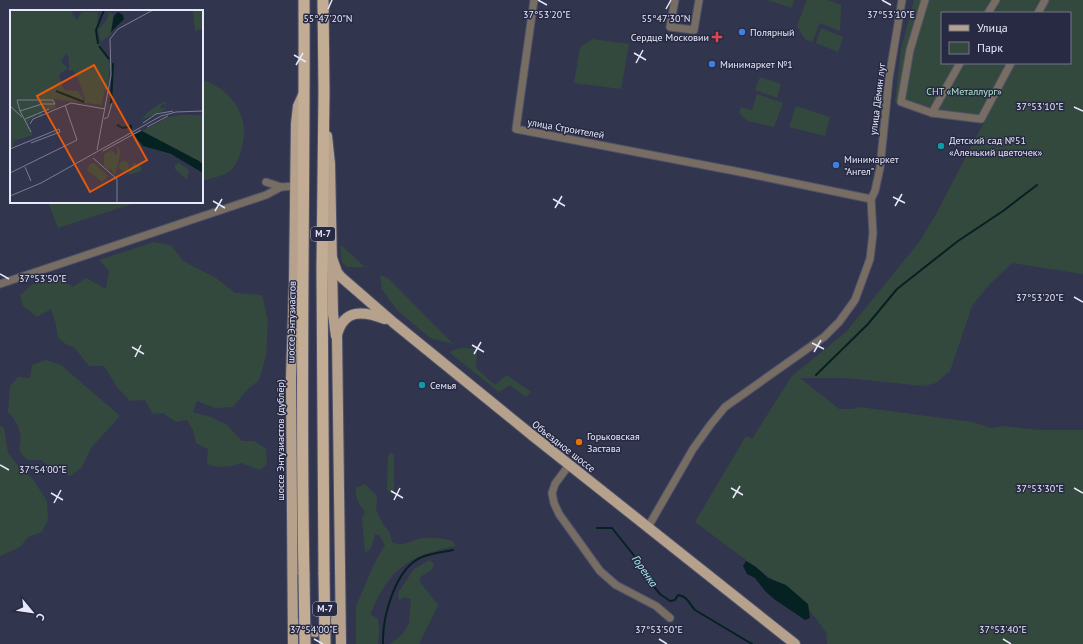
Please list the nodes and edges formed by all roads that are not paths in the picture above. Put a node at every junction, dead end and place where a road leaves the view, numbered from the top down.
1 (304, 0) edge
2 (323, 0) edge
3 (534, 0) edge
4 (675, 0) edge
5 (699, 0) edge
6 (902, 0) edge
7 (925, 0) edge
8 (996, 0) edge
9 (1045, 0) edge
10 (989, 12) edge
11 (1039, 12) edge
12 (959, 64) edge
13 (1010, 64) edge
14 (324, 91) junction
15 (304, 93) junction
16 (932, 113) junction
17 (266, 182) dead end
18 (295, 186) junction
19 (281, 187) junction
20 (870, 199) junction
21 (331, 255) junction
22 (0, 284) edge
23 (394, 323) junction
24 (336, 340) junction
25 (569, 465) junction
26 (648, 527) junction
27 (341, 612) junction
28 (293, 614) junction
29 (670, 618) dead end
30 (293, 644) edge
31 (306, 644) edge
32 (325, 644) edge
33 (341, 644) edge
34 (795, 644) edge

1 - 15 highway, шоссе Энтузиастов / М-7
2 - 14 highway, М-7
3 - 20 street, улица Строителей
4 - 5 street
6 - 20 street, улица Дёмин луг
7 - 16 street
8 - 10 street
9 - 11 street
12 - 16 street
13 - 16 street
14 - 21 main road
14 - 32 highway, М-7, bridge
15 - 18 main road, шоссе Энтузиастов (дублёр)
15 - 31 highway, шоссе Энтузиастов / М-7, bridge
17 - 19 street
18 - 19 street
18 - 28 main road, шоссе Энтузиастов (дублёр)
19 - 22 street
20 - 26 street
21 - 23 main road, Объездное шоссе
21 - 24 main road
23 - 24 main road
23 - 25 main road, Объездное шоссе
24 - 27 main road
25 - 26 main road, Объездное шоссе
25 - 29 street
26 - 34 main road, Объездное шоссе
27 - 28 main road
27 - 33 main road
28 - 30 main road, шоссе Энтузиастов (дублёр)

